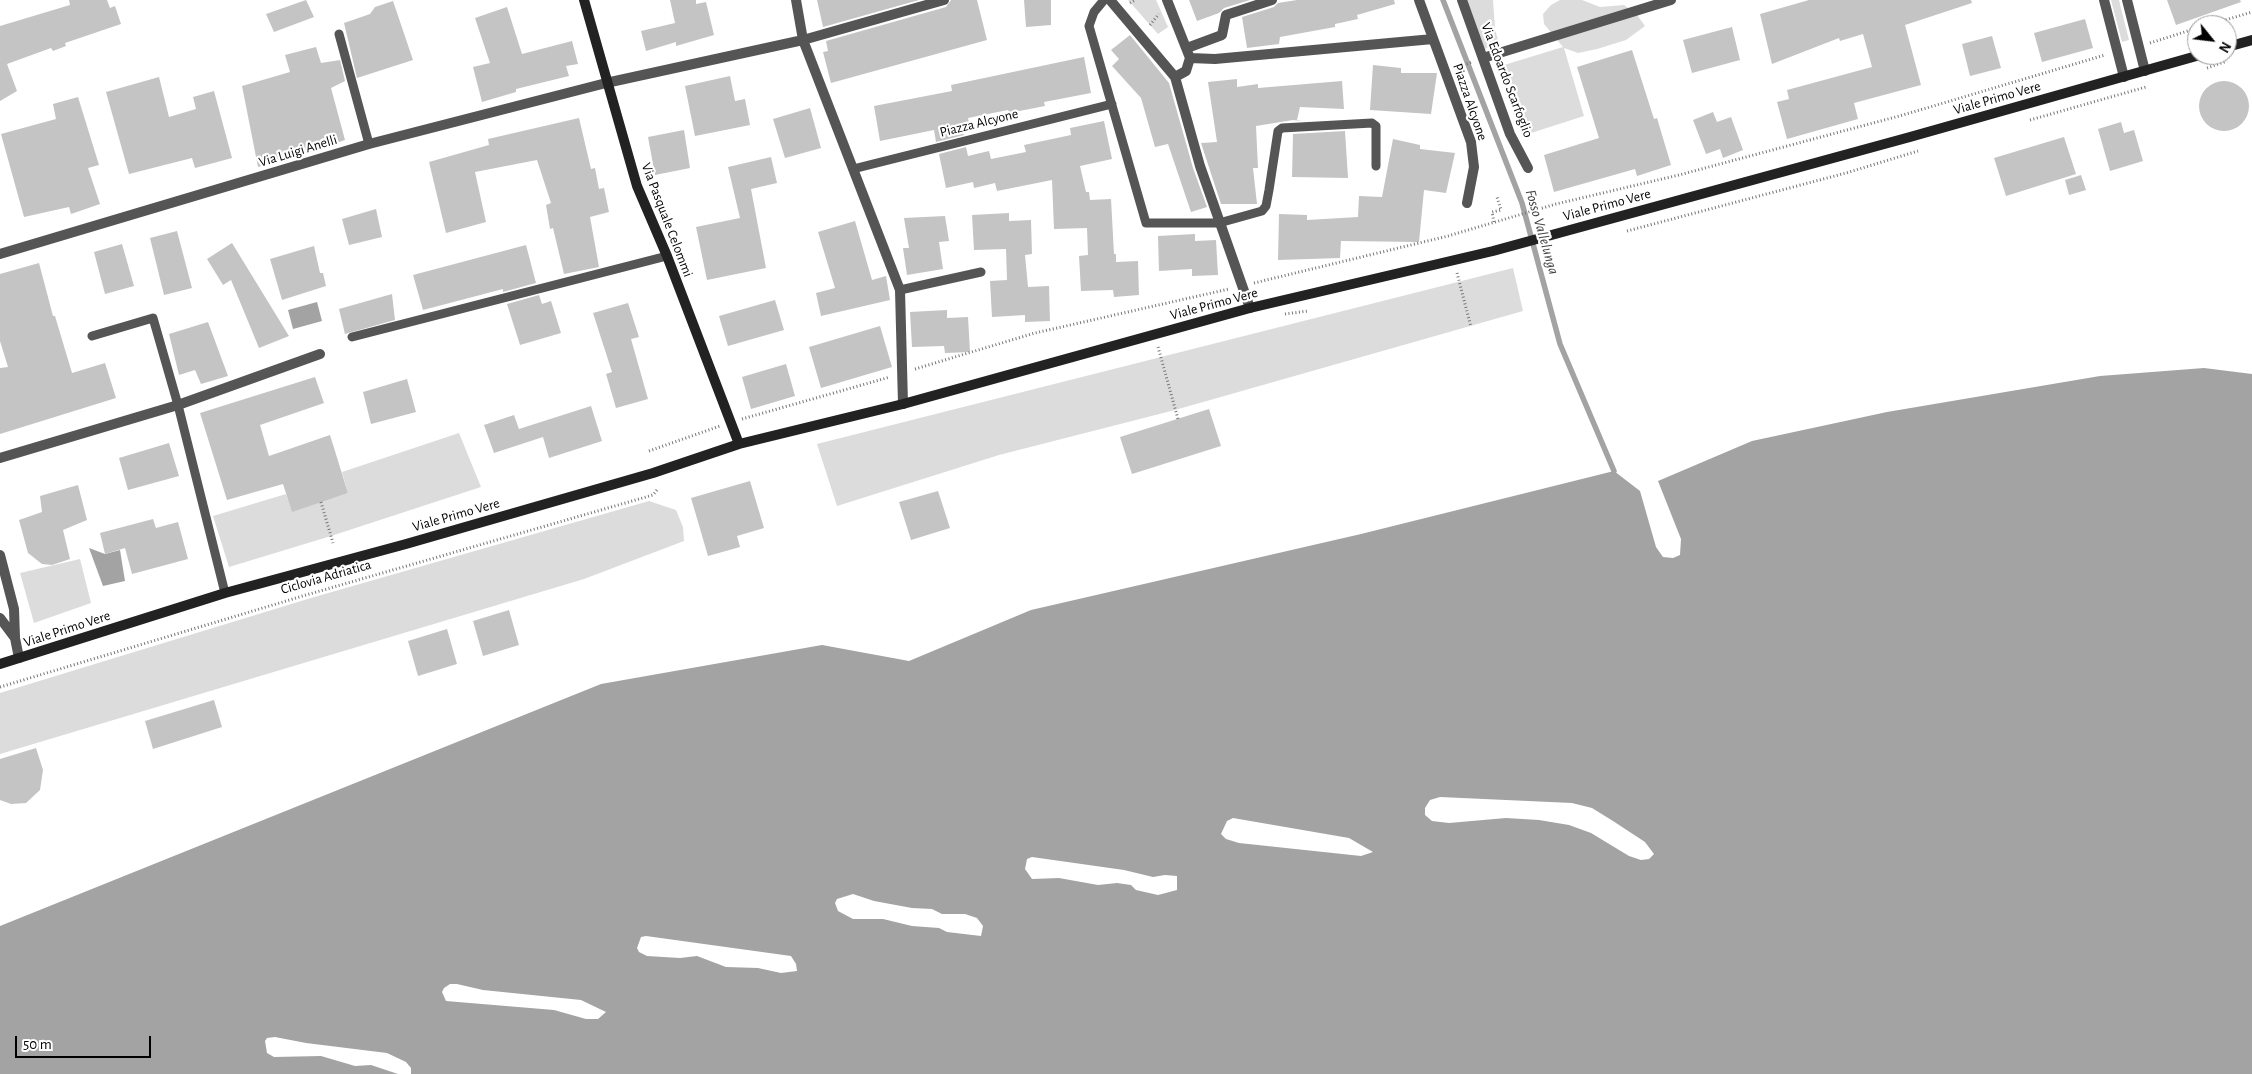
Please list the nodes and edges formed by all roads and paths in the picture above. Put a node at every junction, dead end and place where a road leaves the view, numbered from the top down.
1 (584, 0) edge
2 (796, 0) edge
3 (944, 0) edge
4 (1104, 0) edge
5 (1110, 0) edge
6 (1135, 0) edge
7 (1167, 0) edge
8 (1272, 0) edge
9 (1419, 0) edge
10 (1462, 0) edge
11 (1671, 0) edge
12 (2104, 0) edge
13 (2127, 0) edge
14 (1130, 3) dead end
15 (1161, 11) dead end
16 (2252, 12) edge
17 (2237, 16) edge
18 (1150, 25) dead end
19 (2187, 31) edge
20 (339, 34) dead end
21 (1433, 39) junction
22 (803, 40) junction
23 (2252, 40) edge
24 (2237, 44) edge
25 (2139, 46) junction
26 (2117, 52) junction
27 (1188, 53) junction
28 (1479, 59) junction
29 (2187, 59) edge
30 (1454, 69) dead end
31 (2145, 71) junction
32 (1175, 77) junction
33 (2124, 77) junction
34 (606, 83) junction
35 (1112, 104) junction
36 (369, 144) junction
37 (1376, 166) dead end
38 (1528, 168) dead end
39 (853, 169) junction
40 (1497, 197) dead end
41 (1467, 203) dead end
42 (1494, 222) junction
43 (1219, 223) junction
44 (0, 254) edge
45 (667, 256) junction
46 (981, 272) dead end
47 (1458, 280) dead end
48 (1260, 282) dead end
49 (1232, 288) dead end
50 (900, 290) junction
51 (1250, 308) junction
52 (1471, 327) dead end
53 (1154, 335) junction
54 (92, 336) dead end
55 (352, 337) dead end
56 (320, 354) dead end
57 (903, 373) junction
58 (902, 404) junction
59 (178, 405) junction
60 (740, 419) dead end
61 (1178, 419) dead end
62 (724, 425) dead end
63 (739, 444) junction
64 (649, 451) dead end
65 (0, 458) edge
66 (657, 490) dead end
67 (321, 502) dead end
68 (333, 543) dead end
69 (0, 555) edge
70 (225, 593) junction
71 (0, 618) edge
72 (15, 638) junction
73 (19, 658) junction
74 (0, 664) edge
75 (0, 687) edge

1 - 34 street, Via Pasquale Celommi
2 - 22 street
3 - 22 street
4 - 35 lane
5 - 32 street
6 - 14 path
7 - 27 street
8 - 27 street
9 - 21 street, Piazza Alcyone
10 - 28 street, Via Edoardo Scarfoglio
11 - 28 street
12 - 26 street
13 - 25 street
15 - 18 path
16 - 17 path
19 - 25 path
20 - 36 lane
21 - 27 street
21 - 41 street, Piazza Alcyone
22 - 34 street
22 - 39 street
23 - 24 street
25 - 31 street
26 - 33 street
26 - 42 path, Viale Primo Vere
27 - 32 street
28 - 30 path
28 - 38 street, Via Edoardo Scarfoglio
29 - 31 street, Viale Primo Vere
31 - 33 street, Viale Primo Vere
32 - 43 street
33 - 51 street, Viale Primo Vere
34 - 36 street, Via Luigi Anelli
34 - 45 street, Via Pasquale Celommi
35 - 39 lane, Piazza Alcyone
35 - 43 lane
36 - 44 street, Via Luigi Anelli
37 - 43 lane
39 - 50 street
40 - 42 path
42 - 48 path, Viale Primo Vere
43 - 51 street
45 - 55 lane
45 - 63 street, Via Pasquale Celommi
46 - 50 lane
47 - 52 path
49 - 57 path, Viale Primo Vere
50 - 57 street
51 - 53 street, Viale Primo Vere
53 - 58 street, Viale Primo Vere
53 - 61 path
54 - 59 lane
56 - 59 street
57 - 58 street
57 - 60 path, Viale Primo Vere
58 - 63 street, Viale Primo Vere
59 - 65 street
59 - 70 lane
62 - 64 path
63 - 70 street, Viale Primo Vere
66 - 75 path, Ciclovia Adriatica
67 - 68 path
69 - 72 street, Viale Primo Vere
70 - 73 street, Viale Primo Vere
71 - 72 street, Viale Primo Vere
72 - 73 street, Viale Primo Vere
73 - 74 street, Viale Primo Vere

